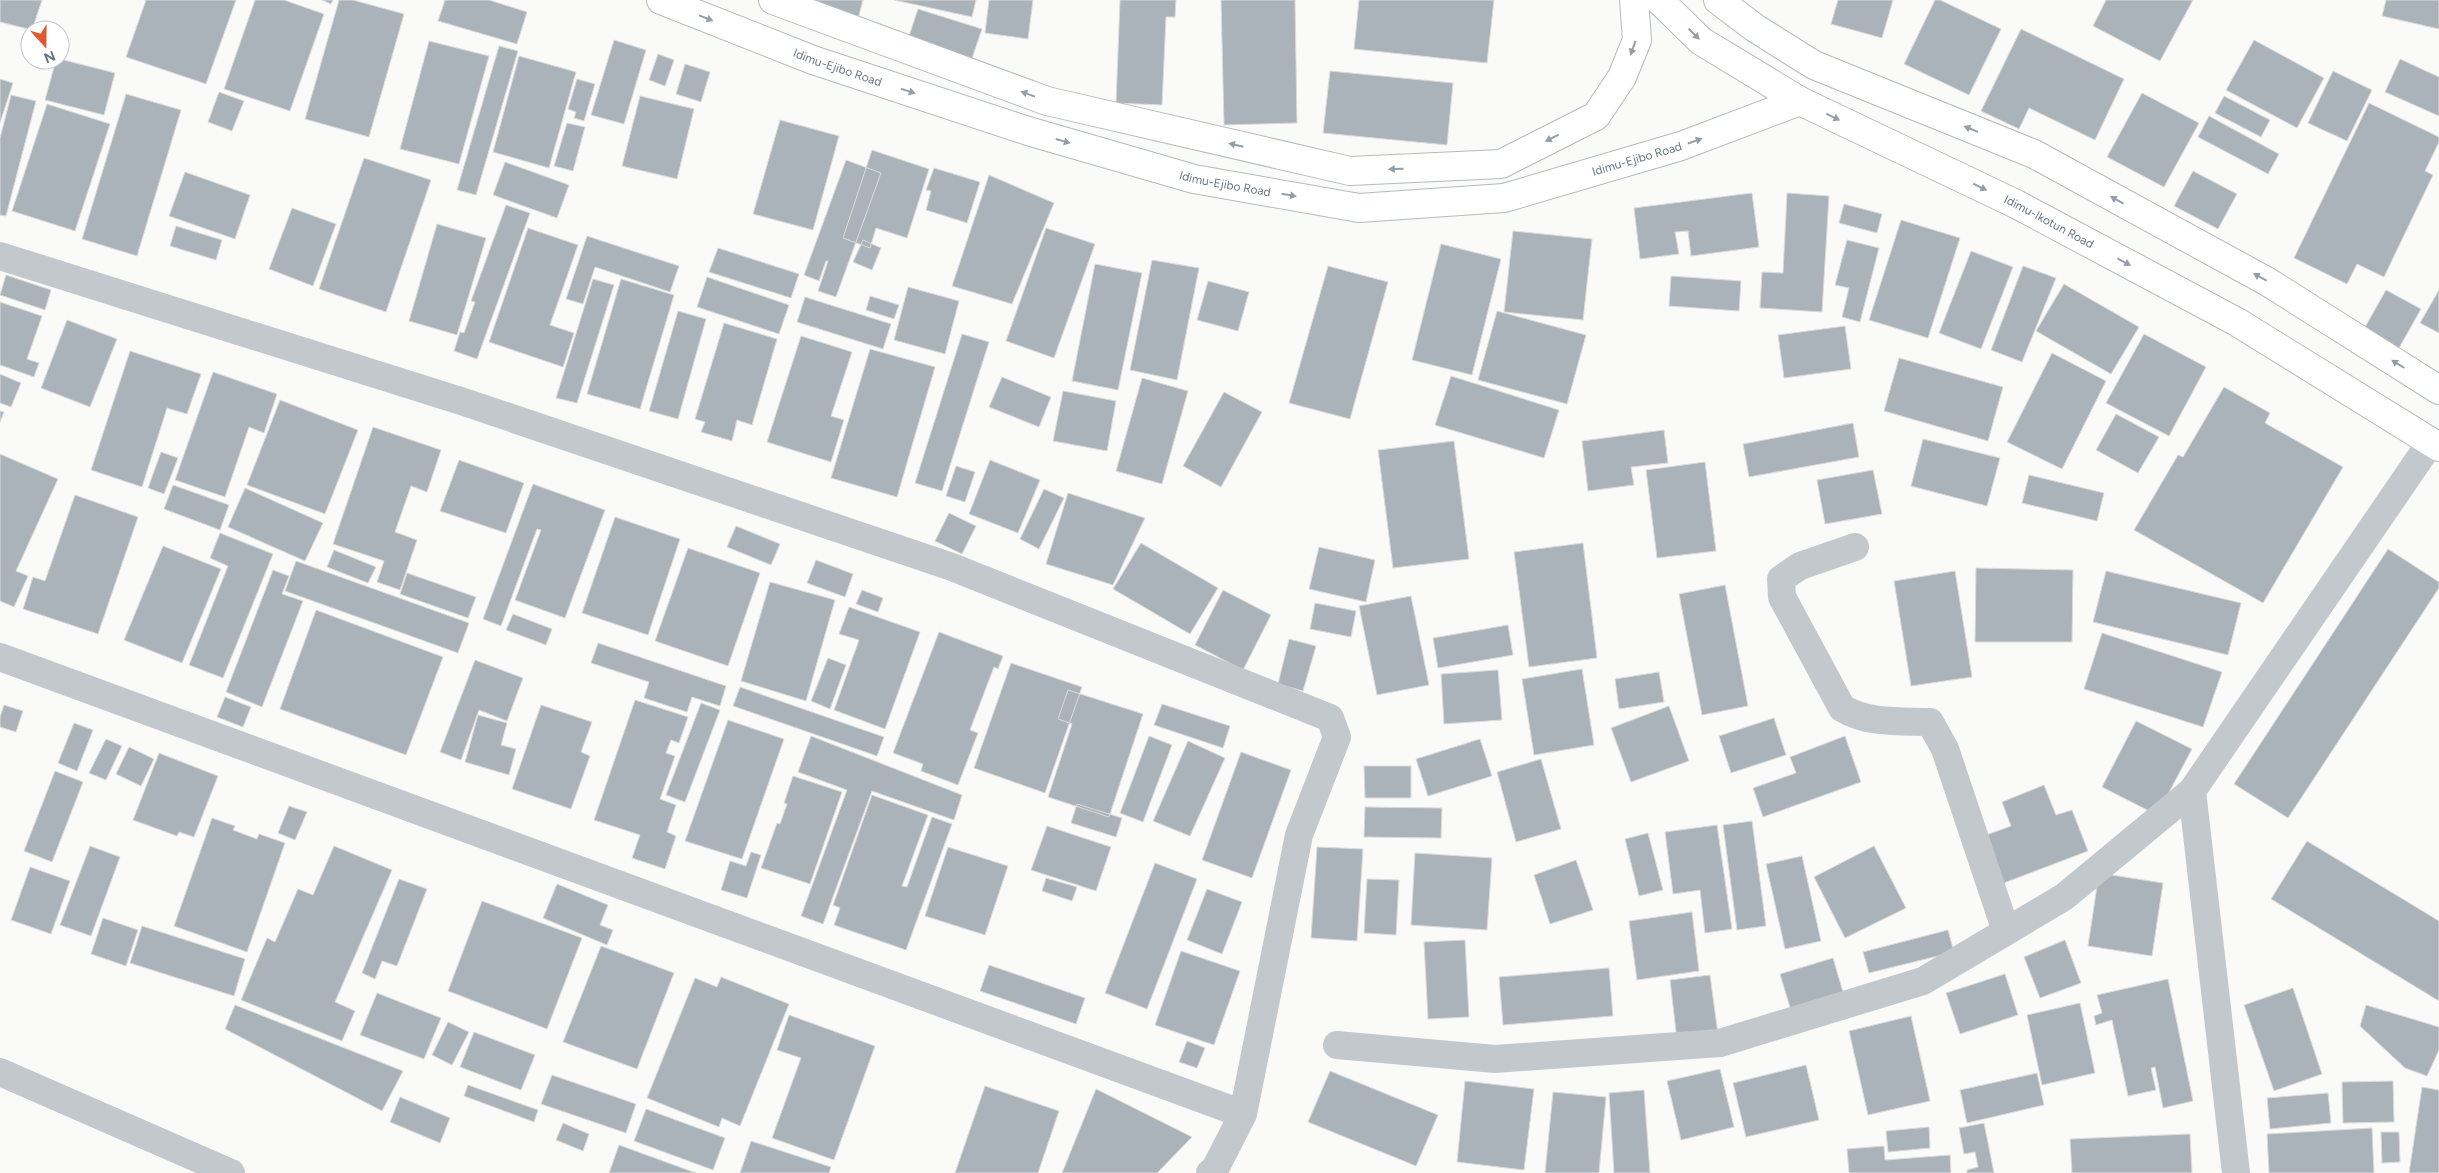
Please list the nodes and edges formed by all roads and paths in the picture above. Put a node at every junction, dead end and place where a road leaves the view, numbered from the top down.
1 (661, 0) edge
2 (773, 0) edge
3 (1634, 0) edge
4 (1659, 0) edge
5 (1718, 0) edge
6 (1800, 101) junction
7 (0, 256) edge
8 (2439, 390) edge
9 (2435, 445) edge
10 (1855, 548) dead end
11 (0, 657) edge
12 (2192, 791) junction
13 (2006, 931) junction
14 (1337, 1045) dead end
15 (0, 1072) edge
16 (1243, 1114) junction
17 (231, 1173) edge
18 (1210, 1173) edge
19 (2236, 1173) edge

1 -> 6 main road, Idimu-Ejibo Road
3 -> 2 main road
4 -> 6 main road, Idimu-Ikotun Road
8 -> 5 main road
6 -> 9 main road, Idimu-Ikotun Road
7 - 16 street
9 - 12 street
10 - 13 street
11 - 16 street
12 - 13 street
12 - 19 street
13 - 14 street
15 - 17 street
16 - 18 street

